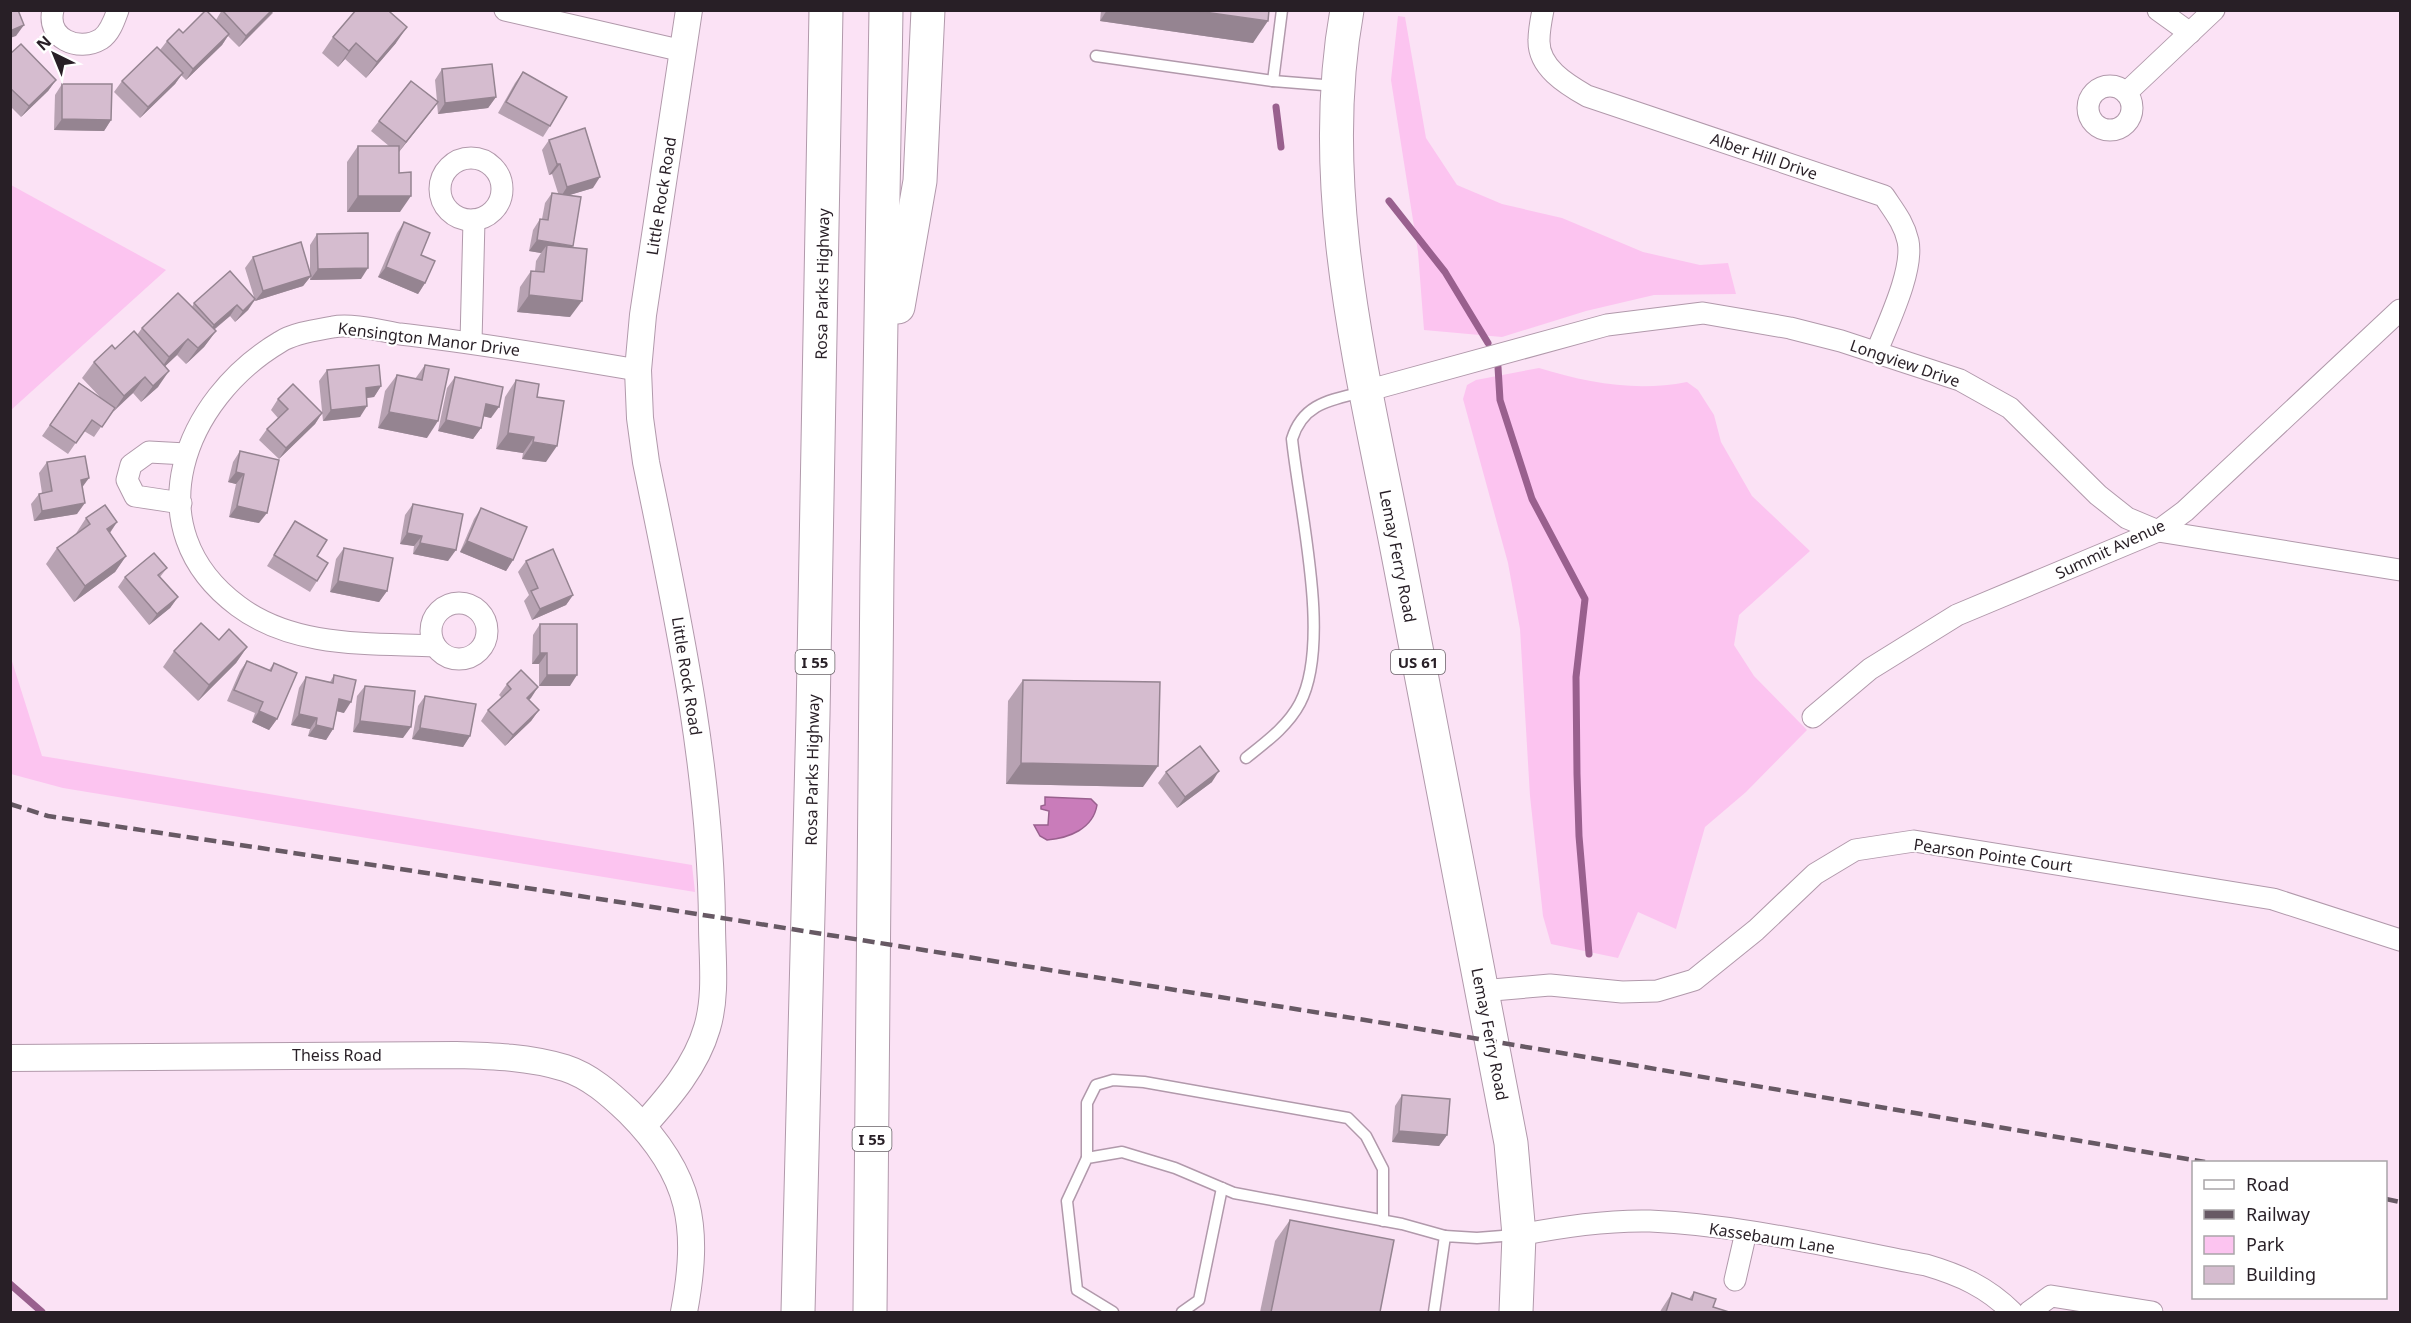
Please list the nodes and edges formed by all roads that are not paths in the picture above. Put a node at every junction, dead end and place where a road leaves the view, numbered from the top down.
1 (53, 10) edge
2 (118, 10) edge
3 (505, 10) edge
4 (689, 10) edge
5 (826, 10) edge
6 (886, 10) edge
7 (928, 10) edge
8 (1282, 10) edge
9 (1347, 10) edge
10 (1543, 10) edge
11 (2158, 10) edge
12 (2214, 10) edge
13 (2190, 33) junction
14 (683, 51) junction
15 (1096, 56) dead end
16 (1273, 81) junction
17 (1339, 87) junction
18 (2127, 93) dead end
19 (474, 220) dead end
20 (2400, 310) edge
21 (471, 342) junction
22 (1877, 351) junction
23 (638, 370) junction
24 (1366, 391) junction
25 (880, 412) junction
26 (186, 454) junction
27 (181, 503) junction
28 (2158, 531) junction
29 (2400, 570) edge
30 (435, 646) dead end
31 (1813, 717) dead end
32 (1246, 758) dead end
33 (2400, 940) edge
34 (1481, 991) junction
35 (10, 1058) edge
36 (643, 1126) junction
37 (1087, 1158) junction
38 (1222, 1188) junction
39 (1383, 1221) junction
40 (1746, 1232) junction
41 (1519, 1235) junction
42 (1445, 1236) junction
43 (1735, 1280) dead end
44 (684, 1312) edge
45 (798, 1312) edge
46 (870, 1312) edge
47 (1113, 1312) edge
48 (1182, 1312) edge
49 (1434, 1312) edge
50 (1516, 1312) edge
51 (2012, 1312) edge
52 (2029, 1312) edge
53 (2152, 1312) edge

1 - 2 street
3 - 14 street
4 - 14 street, Little Rock Road
5 - 45 main road, Rosa Parks Highway / I 55
6 - 25 main road, I 55
7 - 25 main road
8 - 16 lane
9 - 17 main road, Lemay Ferry Road / US 61
10 - 22 street, Alber Hill Drive
11 - 13 street
12 - 13 street
13 - 18 street
14 - 23 street, Little Rock Road
15 - 16 lane
16 - 17 lane
17 - 24 main road, Lemay Ferry Road / US 61
19 - 21 street
20 - 28 street, Summit Avenue
21 - 23 street, Kensington Manor Drive
21 - 26 street, Kensington Manor Drive
22 - 24 street, Longview Drive
22 - 28 street, Longview Drive
23 - 36 street, Little Rock Road
24 - 32 lane
24 - 34 main road, Lemay Ferry Road / US 61
25 - 46 main road, I 55
26 - 27 street, Kensington Manor Drive
26 - 27 street
27 - 30 street, Kensington Manor Drive
28 - 29 street, Longview Drive
28 - 31 street, Summit Avenue
33 - 34 street, Pearson Pointe Court
34 - 41 main road, Lemay Ferry Road / US 61
35 - 36 street, Theiss Road
36 - 44 street
37 - 38 lane
37 - 39 lane
37 - 47 lane
38 - 39 lane
38 - 48 lane
39 - 42 lane
40 - 41 street, Kassebaum Lane
40 - 43 street
40 - 51 street, Kassebaum Lane
41 - 42 lane
41 - 50 main road, Lemay Ferry Road / US 61
42 - 49 lane
52 - 53 street

